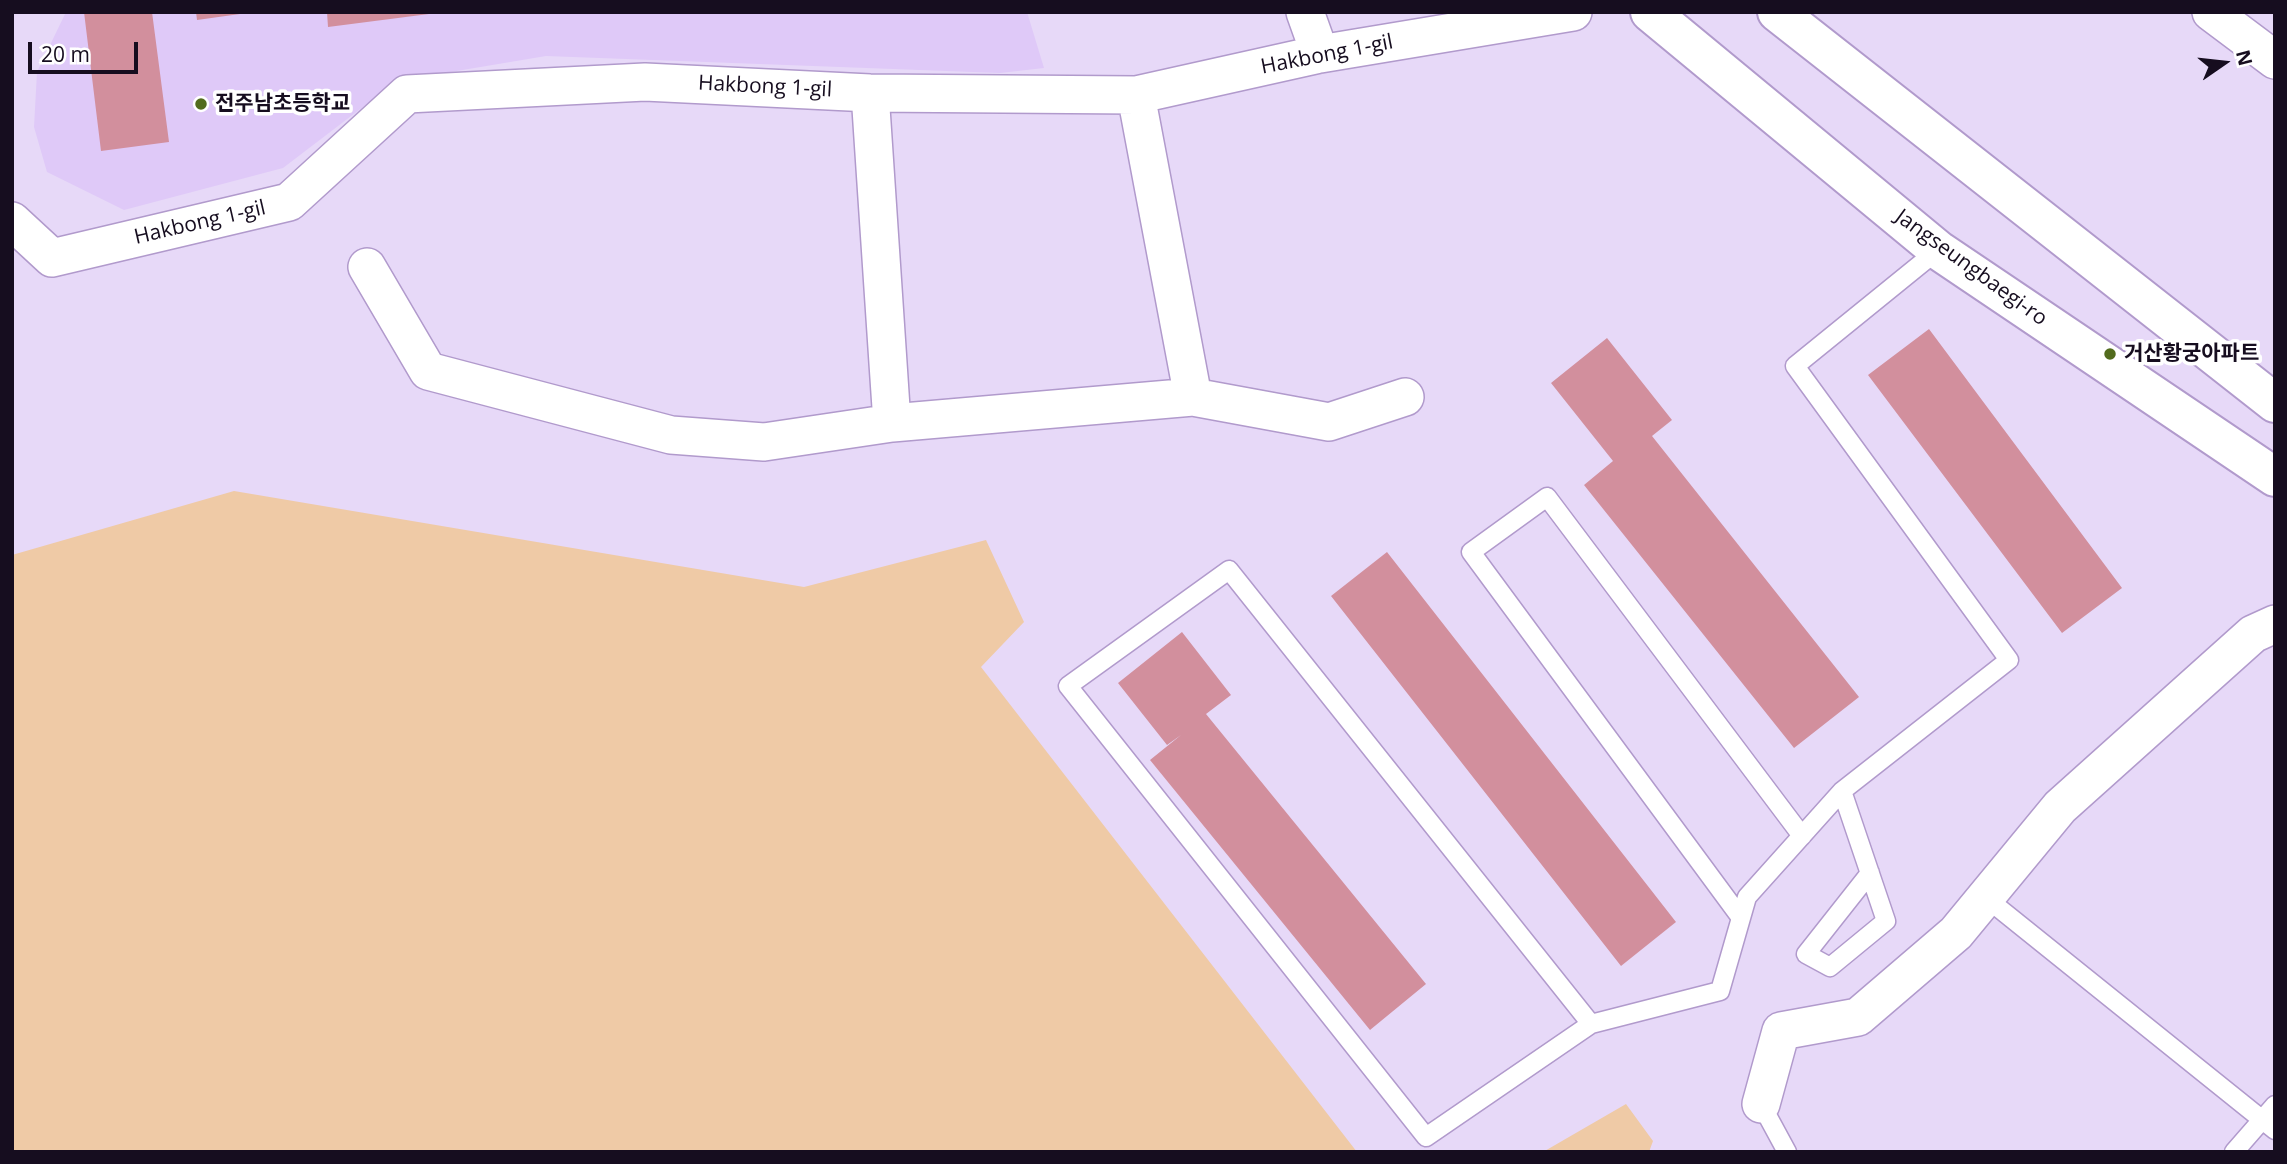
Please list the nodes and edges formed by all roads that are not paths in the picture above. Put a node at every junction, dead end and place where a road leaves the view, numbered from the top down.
1 (1305, 12) edge
2 (1573, 12) edge
3 (1650, 12) edge
4 (1777, 12) edge
5 (2211, 12) edge
6 (1320, 54) junction
7 (2275, 60) edge
8 (870, 93) junction
9 (1136, 95) junction
10 (12, 221) edge
11 (1938, 250) junction
12 (367, 267) dead end
13 (1193, 397) junction
14 (1405, 397) dead end
15 (2275, 403) edge
16 (892, 423) junction
17 (2275, 477) edge
18 (2275, 624) edge
19 (1842, 791) junction
20 (1802, 836) junction
21 (1870, 873) junction
22 (1985, 897) junction
23 (1741, 918) junction
24 (1591, 1024) junction
25 (1761, 1104) joint
26 (2275, 1105) edge
27 (2268, 1125) edge
28 (1787, 1152) edge
29 (2234, 1152) edge

1 - 6 street
2 - 6 street, Hakbong 1-gil
3 - 11 street, Jangseungbaegi-ro
4 - 15 street
5 - 7 street
6 - 9 street, Hakbong 1-gil
8 - 9 street, Hakbong 1-gil
8 - 10 street, Hakbong 1-gil
8 - 16 street
9 - 13 street
11 - 17 street, Jangseungbaegi-ro
11 - 19 lane
12 - 16 street
13 - 14 street
13 - 16 street
18 - 22 street
19 - 20 lane
19 - 21 lane
20 - 23 lane
20 - 23 lane
21 - 21 lane
22 - 25 street
22 - 27 lane
23 - 24 lane
24 - 24 lane
25 - 28 lane
26 - 27 lane
27 - 29 lane

